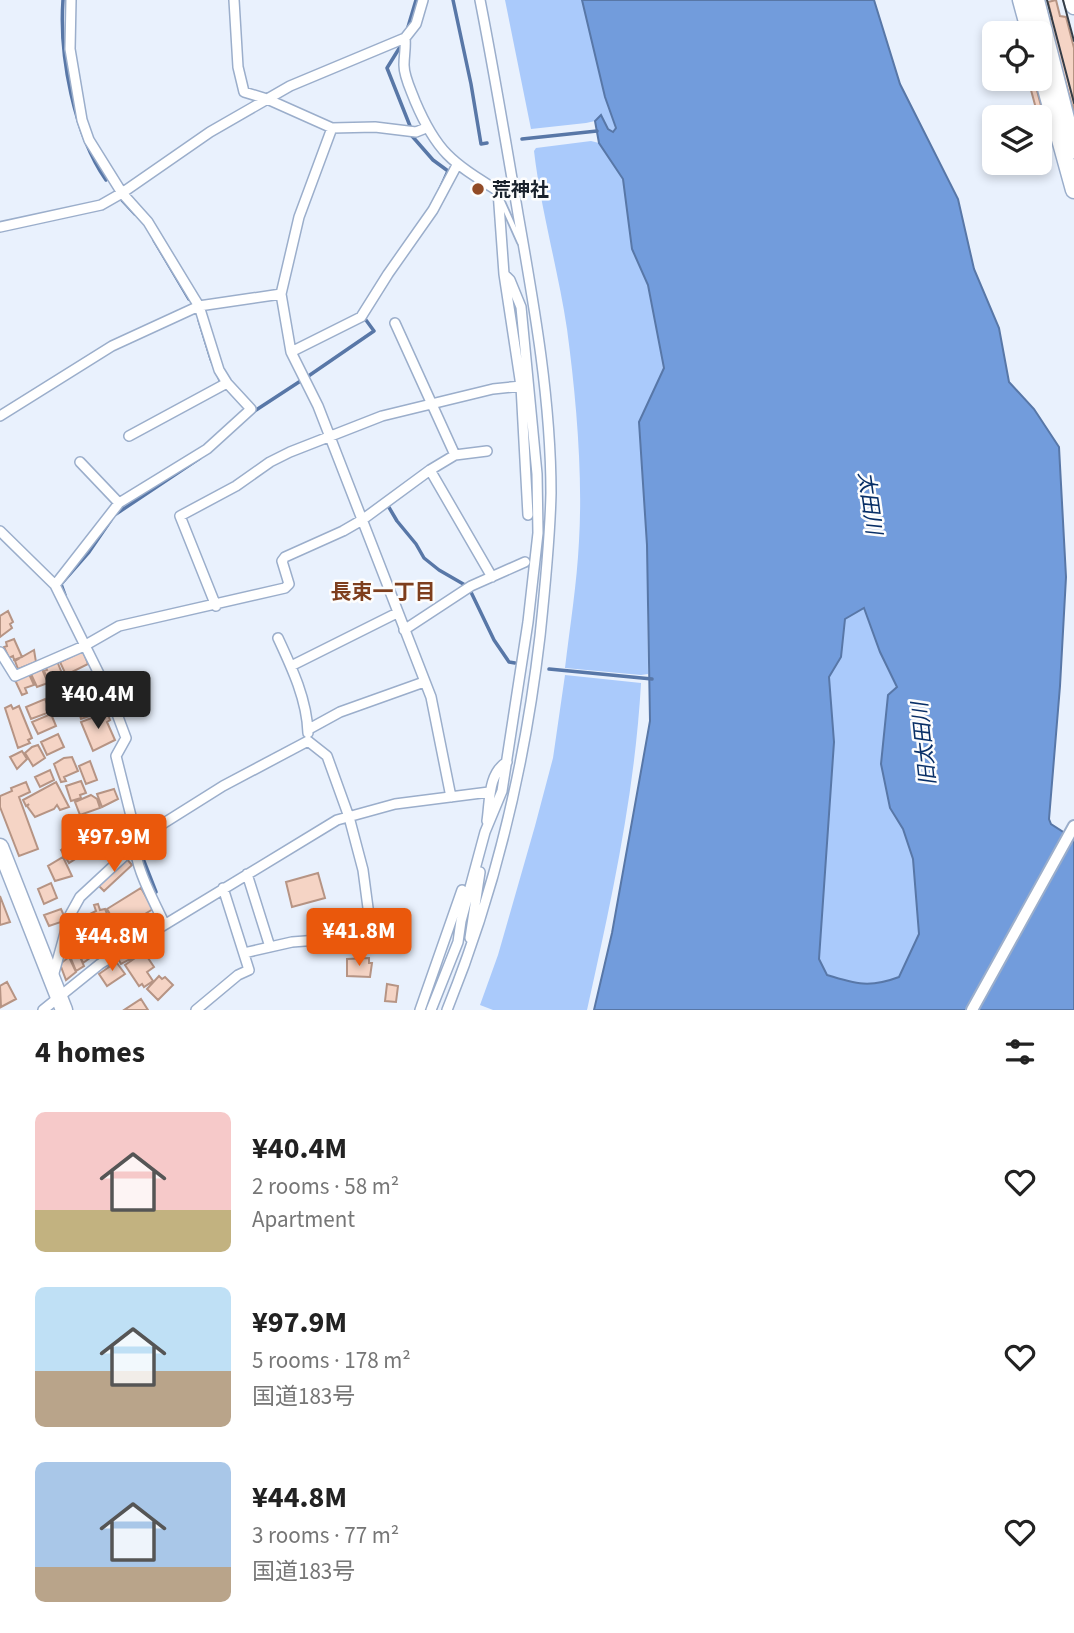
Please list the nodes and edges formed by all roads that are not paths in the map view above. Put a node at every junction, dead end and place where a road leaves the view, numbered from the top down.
1 (71, 0) edge
2 (234, 0) edge
3 (423, 0) edge
4 (480, 0) edge
5 (1021, 0) edge
6 (1036, 0) edge
7 (1072, 0) edge
8 (1074, 6) edge
9 (1027, 21) edge
10 (405, 38) junction
11 (1047, 91) edge
12 (267, 99) junction
13 (332, 128) junction
14 (426, 128) junction
15 (1074, 150) edge
16 (457, 165) junction
17 (1074, 190) edge
18 (498, 191) junction
19 (122, 193) junction
20 (0, 227) edge
21 (524, 247) junction
22 (504, 274) junction
23 (281, 294) junction
24 (199, 306) junction
25 (395, 323) dead end
26 (291, 352) junction
27 (227, 383) junction
28 (521, 386) junction
29 (431, 404) junction
30 (0, 416) edge
31 (129, 436) dead end
32 (330, 437) junction
33 (487, 451) dead end
34 (455, 455) junction
35 (80, 462) dead end
36 (429, 470) junction
37 (119, 503) junction
38 (528, 515) dead end
39 (362, 520) junction
40 (0, 531) edge
41 (525, 562) dead end
42 (492, 577) junction
43 (55, 584) junction
44 (216, 606) junction
45 (397, 613) junction
46 (404, 630) junction
47 (278, 638) dead end
48 (84, 646) junction
49 (0, 652) edge
50 (291, 666) junction
51 (424, 681) junction
52 (309, 729) junction
53 (308, 741) junction
54 (507, 762) junction
55 (489, 792) junction
56 (451, 797) junction
57 (349, 817) junction
58 (1073, 828) edge
59 (485, 832) junction
60 (136, 843) junction
61 (0, 847) edge
62 (247, 874) junction
63 (223, 888) junction
64 (462, 890) dead end
65 (164, 923) junction
66 (458, 942) junction
67 (270, 947) junction
68 (244, 953) junction
69 (469, 953) junction
70 (436, 965) junction
71 (52, 981) junction
72 (61, 1004) edge
73 (432, 1007) edge
74 (43, 1010) edge
75 (196, 1010) edge
76 (420, 1010) edge
77 (447, 1010) edge
78 (972, 1010) edge

1 - 19 street
2 - 12 street
3 - 10 street
4 - 21 street
5 - 9 highway
6 - 15 highway
7 - 8 highway
10 - 12 street
10 - 14 street
11 - 17 highway
12 - 13 street
12 - 19 street
13 - 14 street
13 - 23 street
14 - 16 street
16 - 18 street
16 - 26 street
18 - 21 lane
18 - 22 street
19 - 20 street
19 - 24 street
21 - 69 street
22 - 28 street
22 - 54 street
23 - 24 street
23 - 26 street
24 - 27 street
24 - 30 street
25 - 29 street
26 - 32 street
27 - 31 street
27 - 37 street
28 - 29 street
28 - 38 street
29 - 32 street
29 - 34 street
32 - 39 street
32 - 44 street
33 - 34 street
34 - 36 street
35 - 37 street
36 - 39 street
36 - 42 street
37 - 43 street
39 - 44 street
39 - 45 street
40 - 43 street
41 - 42 street
42 - 46 street
43 - 48 street
44 - 48 street
45 - 46 street
45 - 50 street
46 - 51 street
47 - 50 street
48 - 49 street
48 - 60 street
50 - 52 street
51 - 52 street
51 - 56 street
52 - 53 street
53 - 57 street
53 - 60 street
54 - 55 street
54 - 59 street
55 - 56 street
55 - 59 street
56 - 57 street
57 - 62 street
57 - 67 street
58 - 78 street
59 - 66 street
59 - 69 street
60 - 65 street
60 - 71 street
61 - 71 highway
62 - 63 street
62 - 67 street
63 - 65 street
63 - 68 street
64 - 70 street
65 - 72 street
66 - 70 street
66 - 73 street
67 - 68 street
68 - 75 street
69 - 77 street
70 - 73 street
70 - 76 street
71 - 72 highway
72 - 74 street

